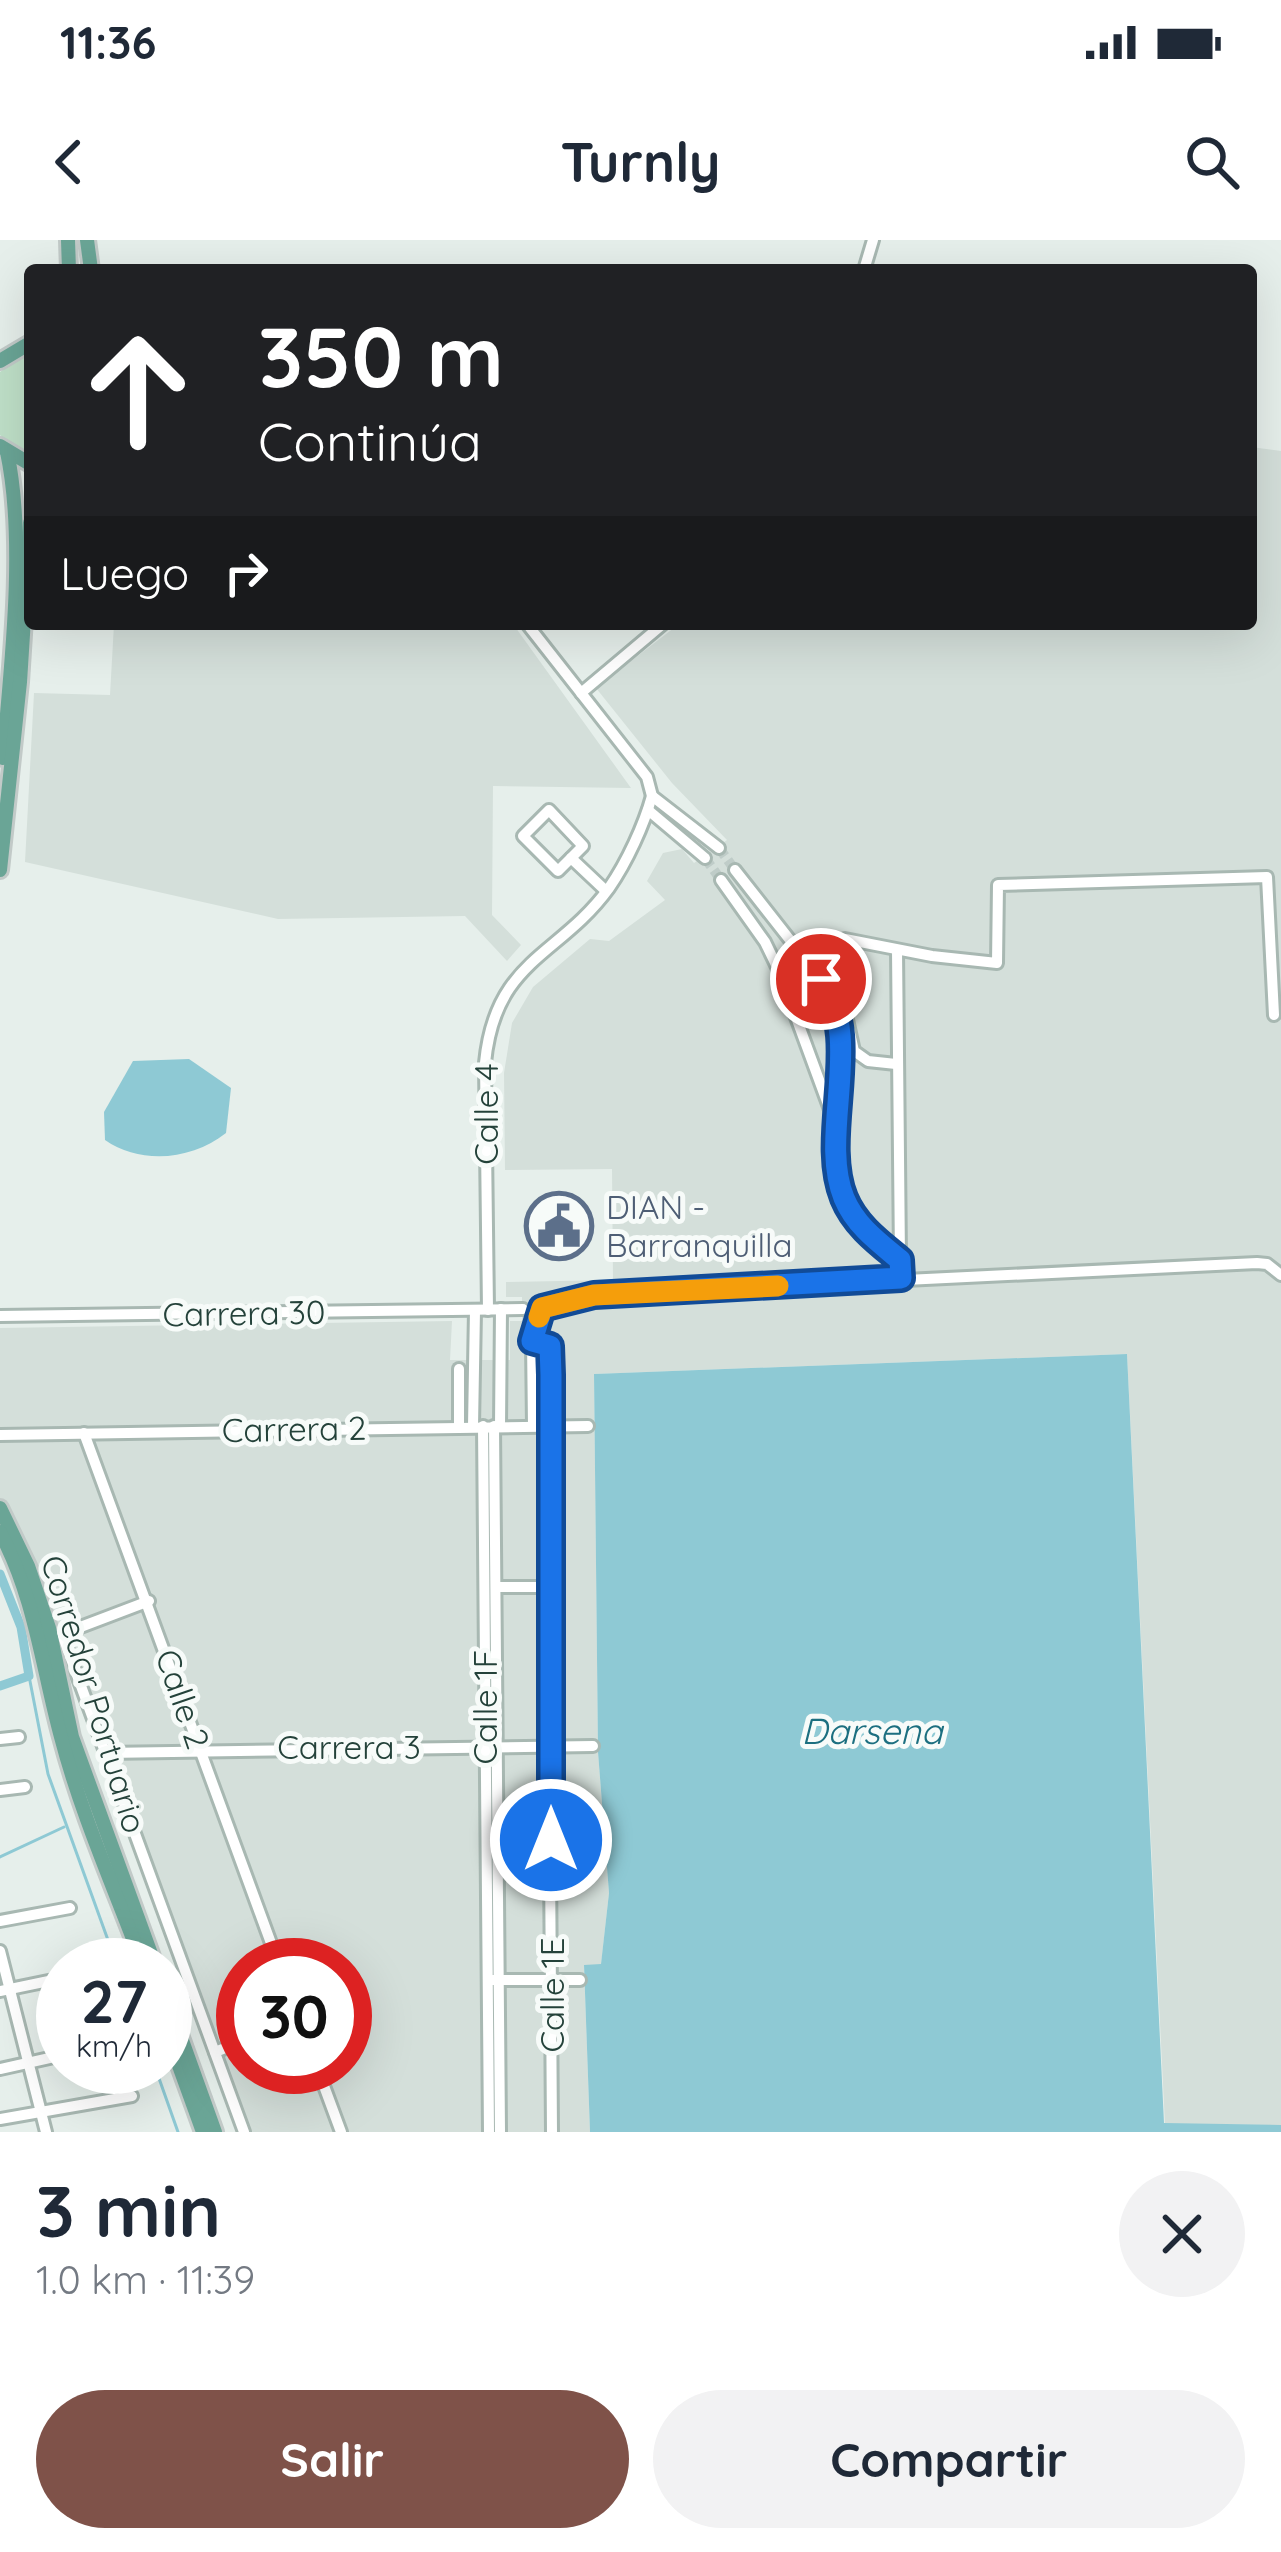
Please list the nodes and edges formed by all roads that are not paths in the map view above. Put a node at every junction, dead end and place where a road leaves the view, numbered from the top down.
1 (3, 449) edge
2 (24, 618) edge
3 (532, 630) edge
4 (656, 630) edge
5 (580, 693) junction
6 (0, 791) edge
7 (652, 796) junction
8 (648, 811) junction
9 (719, 848) tunnel mouth
10 (571, 858) junction
11 (705, 858) tunnel mouth
12 (0, 870) edge
13 (736, 870) tunnel mouth
14 (1267, 877) junction
15 (1281, 877) edge
16 (721, 880) tunnel mouth
17 (606, 891) junction
18 (897, 950) junction
19 (1274, 1016) dead end
20 (896, 1064) junction
21 (837, 1129) junction
22 (900, 1260) junction
23 (1281, 1275) edge
24 (901, 1278) junction
25 (533, 1308) junction
26 (488, 1310) junction
27 (0, 1316) edge
28 (532, 1341) junction
29 (475, 1352) junction
30 (501, 1352) junction
31 (459, 1369) dead end
32 (459, 1426) junction
33 (488, 1426) junction
34 (533, 1426) junction
35 (551, 1426) junction
36 (588, 1426) dead end
37 (85, 1433) junction
38 (0, 1435) edge
39 (0, 1508) edge
40 (0, 1532) edge
41 (496, 1587) junction
42 (548, 1587) junction
43 (149, 1601) junction
44 (490, 1605) junction
45 (50, 1634) junction
46 (19, 1737) dead end
47 (0, 1738) edge
48 (490, 1747) junction
49 (550, 1747) junction
50 (593, 1747) dead end
51 (199, 1749) junction
52 (105, 1753) junction
53 (25, 1787) dead end
54 (0, 1790) edge
55 (70, 1908) dead end
56 (0, 1921) edge
57 (132, 1938) edge
58 (145, 1938) edge
59 (269, 1938) edge
60 (0, 1951) edge
61 (551, 1979) junction
62 (493, 1980) junction
63 (580, 1980) dead end
64 (36, 1984) edge
65 (4, 1991) edge
66 (214, 2051) joint
67 (36, 2061) edge
68 (26, 2063) junction
69 (192, 2068) edge
70 (0, 2069) edge
71 (189, 2094) edge
72 (327, 2094) edge
73 (132, 2096) dead end
74 (41, 2112) junction
75 (0, 2119) edge
76 (46, 2132) edge
77 (203, 2132) edge
78 (215, 2132) edge
79 (244, 2132) edge
80 (341, 2132) edge
81 (489, 2132) edge
82 (500, 2132) edge
83 (552, 2132) edge

1 - 6 main road
2 - 12 main road
3 - 5 street
4 - 5 street
5 - 7 street
7 - 8 street, Calle 4
7 - 9 street
8 - 11 street
8 - 17 street, Calle 4
10 - 10 street
10 - 17 street
13 - 21 street
14 - 15 street
14 - 18 street
14 - 19 street
16 - 21 street
17 - 26 street, Calle 4
18 - 20 street
18 - 20 street
20 - 22 street
21 - 22 street
22 - 24 street
23 - 24 street, Carrera 30
24 - 25 street, Carrera 30
25 - 26 street, Carrera 30
25 - 28 street
26 - 27 street, Carrera 30
26 - 29 street, Calle 1F
26 - 30 street, Calle 1F
28 - 34 street
28 - 35 street, Calle 1E
29 - 30 street
29 - 33 street, Calle 1F
30 - 33 street, Calle 1F
31 - 32 street
32 - 33 street, Carrera 2
32 - 37 street, Carrera 2
33 - 34 street, Carrera 2
33 - 41 street, Calle 1F
33 - 44 street, Calle 1F
34 - 35 street, Carrera 2
35 - 36 street, Carrera 2
35 - 42 street, Calle 1E
37 - 38 street, Carrera 2
37 - 43 street, Calle 2
39 - 45 main road, Corredor Portuario
40 - 45 main road, Corredor Portuario
41 - 42 street
41 - 44 street, Calle 1F
42 - 49 street, Calle 1E
43 - 45 street
43 - 51 street, Calle 2
44 - 48 street, Calle 1F
45 - 52 street
45 - 57 main road, Corredor Portuario
45 - 58 main road, Corredor Portuario
46 - 47 street
48 - 49 street, Carrera 3
48 - 51 street, Carrera 3
48 - 62 street, Calle 1F
49 - 50 street, Carrera 3
49 - 61 street, Calle 1E
51 - 52 street, Carrera 3
51 - 59 street, Calle 2
52 - 66 street
53 - 54 street
55 - 56 street
60 - 65 street
61 - 62 street
61 - 63 street
61 - 83 street, Calle 1E
62 - 81 street, Calle 1F
62 - 82 street, Calle 1F
64 - 65 street
65 - 68 street
66 - 79 street
67 - 68 street
68 - 70 street
68 - 74 street
69 - 78 main road
71 - 77 main road
72 - 80 street
73 - 74 street
74 - 75 street
74 - 76 street

